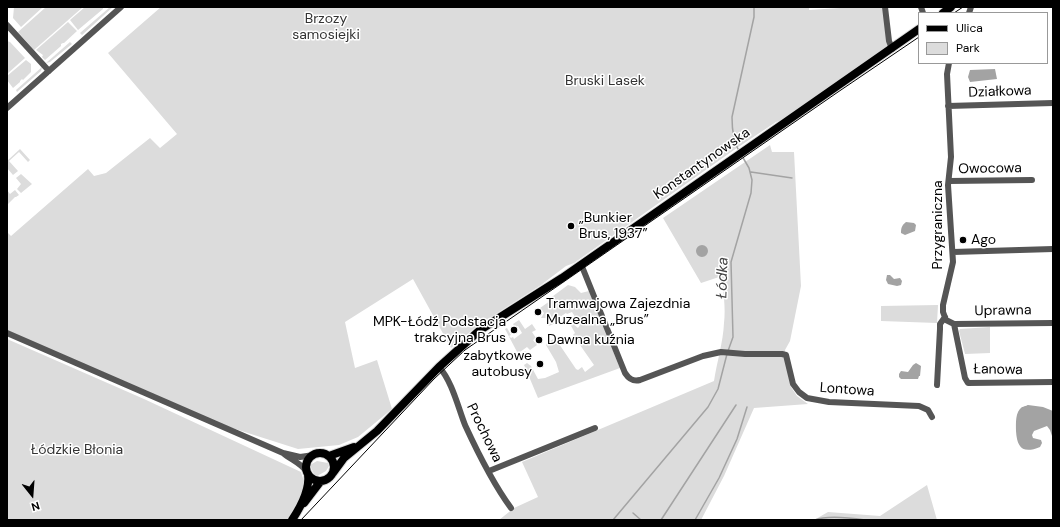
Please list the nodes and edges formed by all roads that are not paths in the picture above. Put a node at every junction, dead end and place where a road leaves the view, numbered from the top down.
1 (121, 7) edge
2 (885, 7) edge
3 (7, 25) edge
4 (918, 30) edge
5 (892, 49) junction
6 (949, 64) edge
7 (49, 71) junction
8 (1053, 103) edge
9 (948, 106) junction
10 (7, 108) edge
11 (1032, 180) dead end
12 (949, 181) junction
13 (1053, 249) edge
14 (953, 252) junction
15 (581, 264) junction
16 (945, 317) junction
17 (1053, 322) edge
18 (954, 324) junction
19 (7, 333) edge
20 (439, 367) junction
21 (1053, 382) edge
22 (937, 385) dead end
23 (932, 417) dead end
24 (595, 428) dead end
25 (357, 447) junction
26 (283, 453) junction
27 (314, 455) junction
28 (329, 456) junction
29 (489, 471) junction
30 (307, 473) junction
31 (333, 473) junction
32 (320, 482) junction
33 (301, 506) junction
34 (511, 508) dead end
35 (292, 520) edge

1 - 7 street
2 - 5 street
3 - 7 street
4 - 5 main road, Konstantynowska
5 - 15 main road, Konstantynowska
6 - 9 street, Przygraniczna
7 - 10 street
8 - 9 street, Działkowa
9 - 12 street, Przygraniczna
11 - 12 street, Owocowa
12 - 14 street, Przygraniczna
13 - 14 street
14 - 16 street, Przygraniczna
15 - 20 main road, Konstantynowska
15 - 23 street, Lontowa
16 - 18 street
16 - 22 street, Przygraniczna
17 - 18 street, Uprawna
18 - 21 street, Łanowa
19 - 26 street
20 - 25 main road, Konstantynowska
20 - 29 street, Prochowa
24 - 29 street
25 - 28 main road, Konstantynowska
25 - 31 main road, Konstantynowska
26 - 27 street
26 - 30 street
27 - 28 main road
27 - 30 main road
28 - 31 main road
29 - 34 street, Prochowa
30 - 32 main road
30 - 33 main road
31 - 32 main road
32 - 33 main road
33 - 35 main road

